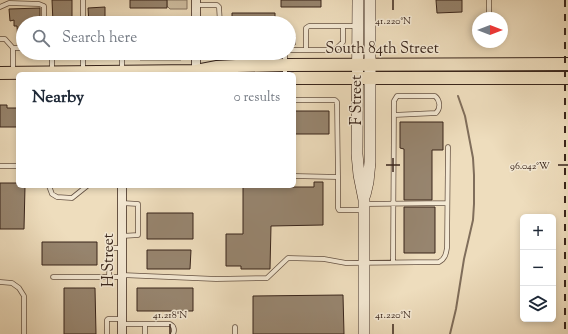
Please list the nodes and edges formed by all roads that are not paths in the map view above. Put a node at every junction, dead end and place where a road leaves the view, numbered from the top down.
1 (83, 0) edge
2 (358, 0) edge
3 (370, 0) edge
4 (489, 0) edge
5 (196, 2) edge
6 (0, 7) edge
7 (489, 12) edge
8 (44, 16) edge
9 (83, 16) edge
10 (196, 16) edge
11 (220, 16) edge
12 (343, 26) junction
13 (358, 26) junction
14 (0, 39) edge
15 (13, 48) joint
16 (296, 50) edge
17 (306, 50) junction
18 (52, 60) edge
19 (83, 60) edge
20 (122, 60) edge
21 (198, 60) edge
22 (240, 60) edge
23 (285, 64) edge
24 (568, 64) edge
25 (358, 65) junction
26 (371, 65) junction
27 (240, 66) junction
28 (52, 72) joint
29 (83, 72) joint
30 (122, 72) edge
31 (201, 72) edge
32 (204, 72) edge
33 (0, 73) edge
34 (13, 73) joint
35 (296, 78) edge
36 (568, 78) edge
37 (358, 79) junction
38 (371, 79) junction
39 (296, 100) edge
40 (394, 115) junction
41 (448, 147) dead end
42 (0, 166) edge
43 (16, 166) edge
44 (296, 176) edge
45 (338, 177) junction
46 (50, 188) edge
47 (84, 188) edge
48 (122, 188) edge
49 (122, 203) junction
50 (393, 203) junction
51 (447, 203) junction
52 (364, 204) junction
53 (122, 236) junction
54 (122, 248) junction
55 (393, 262) junction
56 (364, 263) junction
57 (122, 276) junction
58 (53, 277) dead end
59 (109, 277) junction
60 (0, 282) edge
61 (122, 322) junction
62 (145, 324) junction
63 (235, 327) dead end
64 (24, 334) edge
65 (107, 334) edge
66 (122, 334) edge
67 (145, 334) edge
68 (173, 334) edge
69 (236, 334) edge
70 (364, 334) edge

1 - 9 lane
2 - 13 street, F Street
3 - 26 street, F Street
4 - 7 lane
5 - 10 street
5 - 11 lane
6 - 8 lane
12 - 13 lane
12 - 17 lane
12 - 17 lane
13 - 25 street, F Street
14 - 15 lane
15 - 34 lane
16 - 17 lane
18 - 28 lane
19 - 29 lane
20 - 30 lane
21 - 31 street
22 - 27 lane
23 - 25 main road, South 84th Street
23 - 27 main road, South 84th Street
24 - 26 main road, South 84th Street
25 - 26 main road, South 84th Street
25 - 37 street, F Street
26 - 38 street, F Street
27 - 32 main road, South 84th Street
28 - 29 main road, South 84th Street
33 - 34 main road, South 84th Street
35 - 37 main road, South 84th Street
36 - 38 main road, South 84th Street
37 - 38 main road, South 84th Street
37 - 52 street, F Street
38 - 52 street, F Street
39 - 45 lane
40 - 40 lane
40 - 50 lane
41 - 51 lane
42 - 43 lane
44 - 45 lane
45 - 52 lane
46 - 47 lane
48 - 49 street, H Street
49 - 53 street, H Street
49 - 53 lane
50 - 51 lane
50 - 52 lane
50 - 55 lane
51 - 55 lane
52 - 56 street, F Street
53 - 54 street, H Street
54 - 57 street, H Street
54 - 59 lane
55 - 56 lane
56 - 57 lane
56 - 70 street, F Street
57 - 59 lane
57 - 61 street, H Street
58 - 59 lane
60 - 64 lane
61 - 62 lane
61 - 65 lane
61 - 66 street, H Street
62 - 67 lane
62 - 68 lane
63 - 69 lane

